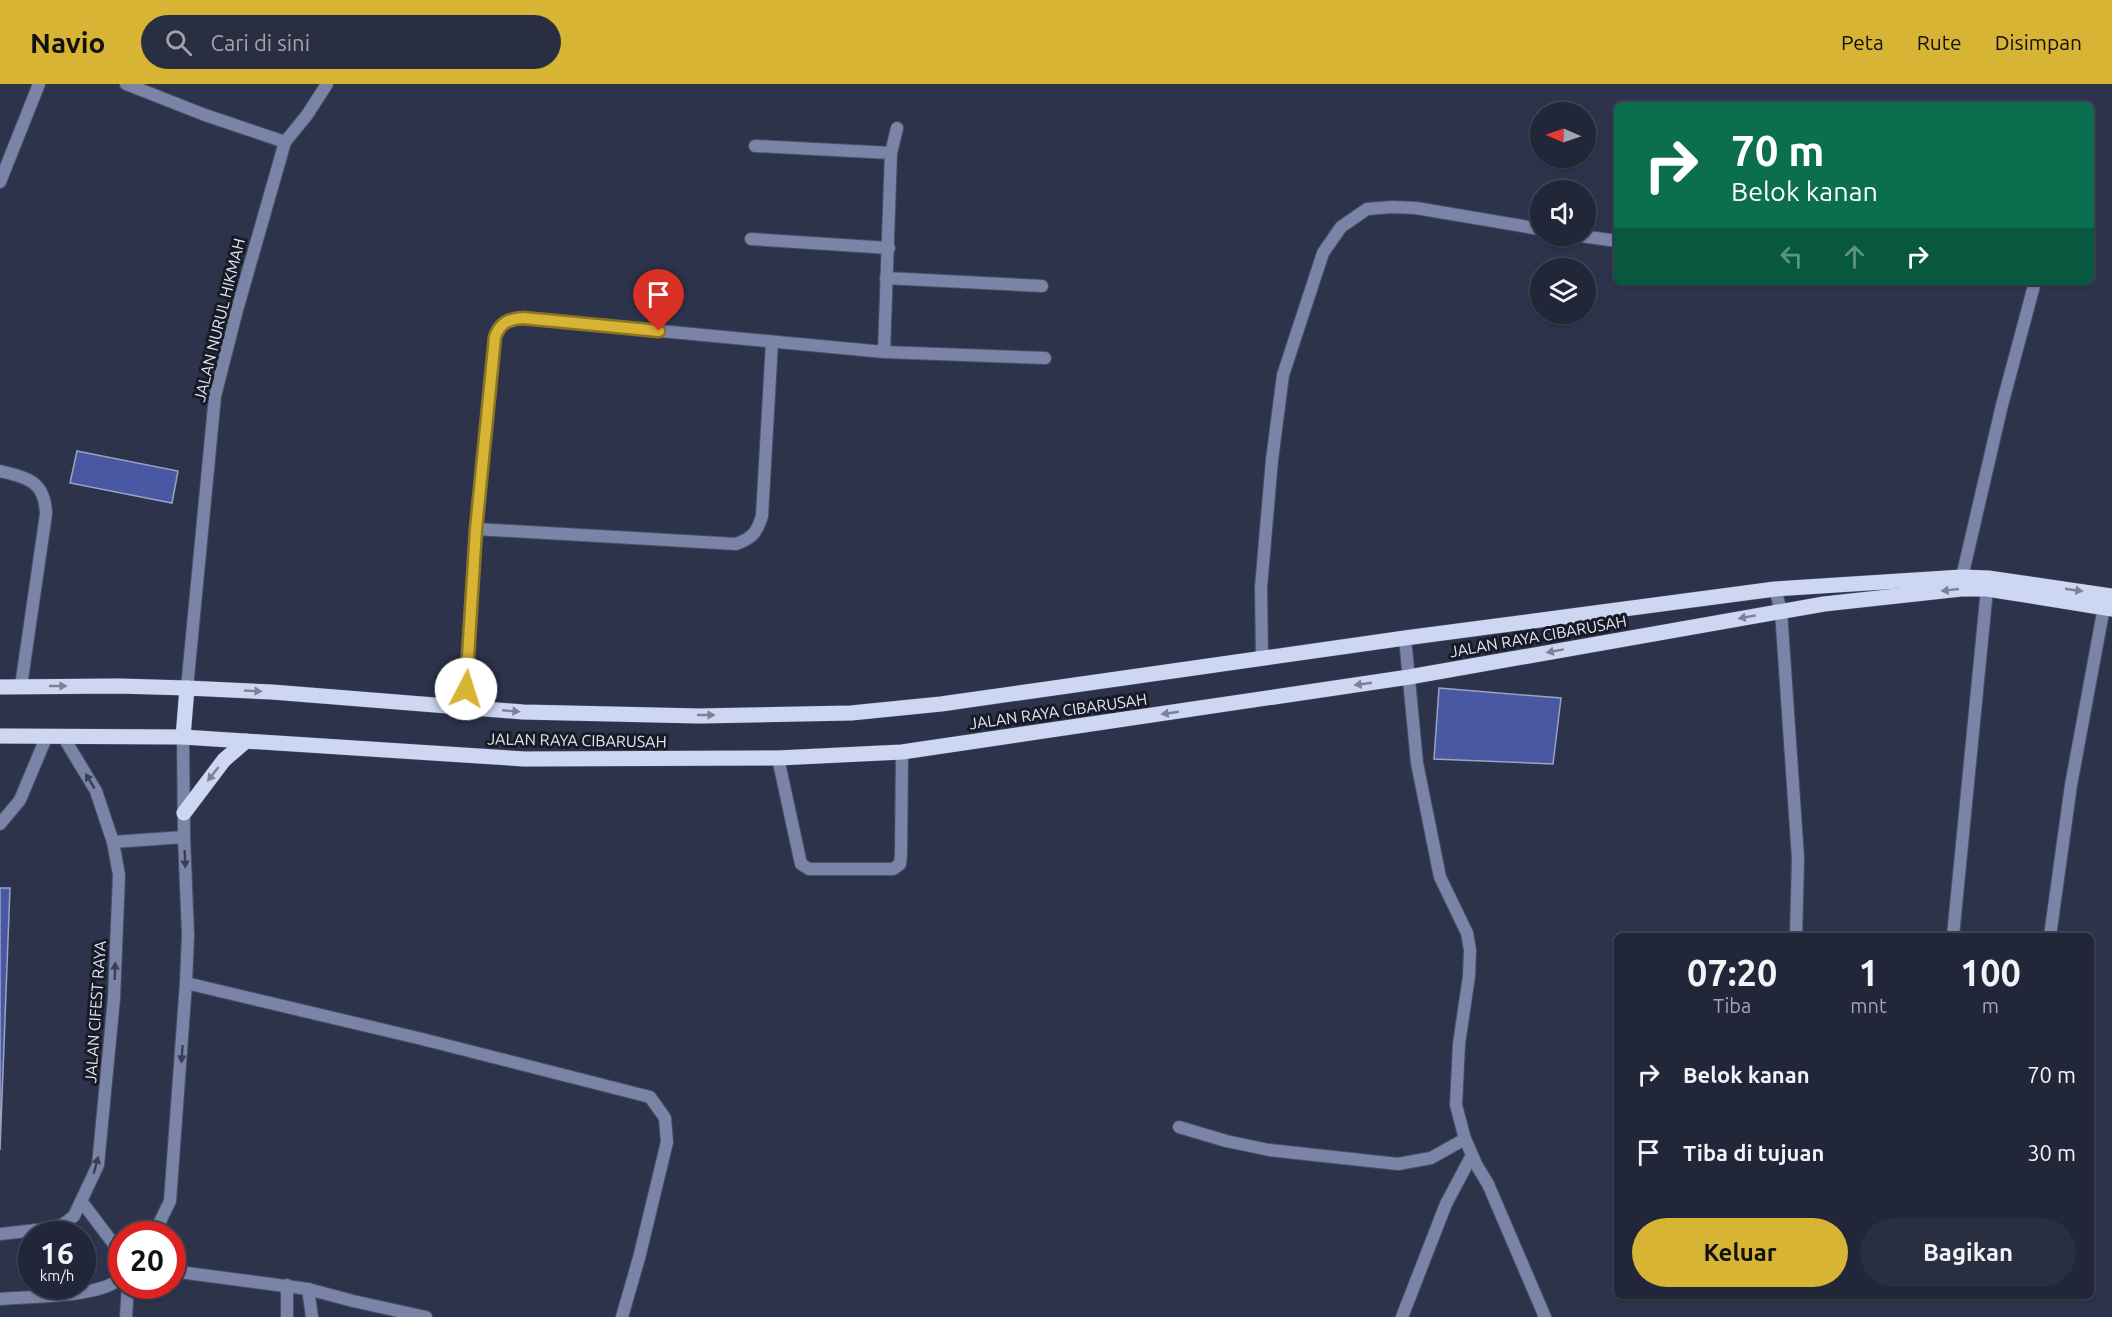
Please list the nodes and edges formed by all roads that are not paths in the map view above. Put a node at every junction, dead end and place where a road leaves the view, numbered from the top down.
1 (39, 84) edge
2 (126, 84) edge
3 (327, 84) edge
4 (897, 128) dead end
5 (285, 142) junction
6 (755, 146) dead end
7 (891, 153) junction
8 (0, 182) edge
9 (1530, 227) edge
10 (1596, 238) edge
11 (751, 239) dead end
12 (1614, 241) edge
13 (889, 248) junction
14 (886, 278) junction
15 (2034, 285) edge
16 (1042, 286) dead end
17 (772, 342) junction
18 (884, 352) junction
19 (1046, 358) dead end
20 (0, 471) edge
21 (476, 529) junction
22 (1962, 577) junction
23 (1775, 589) junction
24 (1987, 589) junction
25 (2109, 604) edge
26 (1781, 611) junction
27 (1405, 638) junction
28 (1262, 659) junction
29 (1409, 677) junction
30 (21, 686) junction
31 (0, 687) edge
32 (187, 688) junction
33 (464, 707) junction
34 (0, 736) edge
35 (183, 737) junction
36 (46, 738) junction
37 (64, 738) junction
38 (246, 741) junction
39 (902, 752) junction
40 (778, 758) junction
41 (184, 813) junction
42 (0, 824) edge
43 (184, 837) junction
44 (113, 842) junction
45 (1796, 933) edge
46 (1953, 933) edge
47 (2050, 933) edge
48 (186, 983) junction
49 (1179, 1127) dead end
50 (1465, 1139) junction
51 (1472, 1155) junction
52 (82, 1202) junction
53 (160, 1221) edge
54 (0, 1234) edge
55 (108, 1236) edge
56 (186, 1273) edge
57 (108, 1285) edge
58 (287, 1285) junction
59 (308, 1289) junction
60 (0, 1299) edge
61 (127, 1299) edge
62 (126, 1317) edge
63 (286, 1317) edge
64 (312, 1317) edge
65 (426, 1317) edge
66 (622, 1317) edge
67 (1402, 1317) edge
68 (1545, 1317) edge

1 - 8 street
2 - 5 street
3 - 5 street, JALAN NURUL HIKMAH
4 - 7 street
5 - 32 street, JALAN NURUL HIKMAH
6 - 7 street
7 - 13 street
9 - 28 street
10 - 12 street
11 - 13 street
13 - 14 street
14 - 16 street
14 - 18 street
15 - 22 street
17 - 18 street
17 - 21 street
17 - 21 street
18 - 19 street
20 - 30 street
21 - 33 street
22 - 23 main road, JALAN RAYA CIBARUSAH
22 -> 25 main road, JALAN RAYA CIBARUSAH
23 - 26 street
23 - 27 main road, JALAN RAYA CIBARUSAH
24 - 25 main road, JALAN RAYA CIBARUSAH
24 -> 26 main road, JALAN RAYA CIBARUSAH
24 - 46 street
25 - 47 street
26 -> 29 main road, JALAN RAYA CIBARUSAH
26 - 45 street
27 - 28 main road, JALAN RAYA CIBARUSAH
27 - 29 street
33 -> 28 main road, JALAN RAYA CIBARUSAH
29 -> 39 main road, JALAN RAYA CIBARUSAH
29 - 50 street
30 - 31 main road, JALAN RAYA CIBARUSAH
30 -> 32 main road, JALAN RAYA CIBARUSAH
32 -> 33 main road, JALAN RAYA CIBARUSAH
32 - 35 main road
34 - 36 main road, JALAN RAYA CIBARUSAH
35 - 37 main road, JALAN RAYA CIBARUSAH
35 - 38 main road, JALAN RAYA CIBARUSAH
35 - 41 street
36 - 37 main road, JALAN RAYA CIBARUSAH
36 - 42 street
44 -> 37 street, JALAN CIFEST RAYA
38 - 40 main road, JALAN RAYA CIBARUSAH
38 -> 41 main road
39 - 40 main road, JALAN RAYA CIBARUSAH
39 - 40 street
41 - 43 street
43 - 44 street
43 -> 48 street
52 -> 44 street, JALAN CIFEST RAYA
48 -> 53 street
48 - 66 street
49 - 50 street
50 - 51 street
51 - 67 street
51 - 68 street
52 - 54 street, JALAN CIFEST RAYA
52 - 55 street
56 - 58 street
57 - 60 street
58 - 59 street
58 - 63 street
59 - 64 street
59 - 65 street
61 - 62 street

